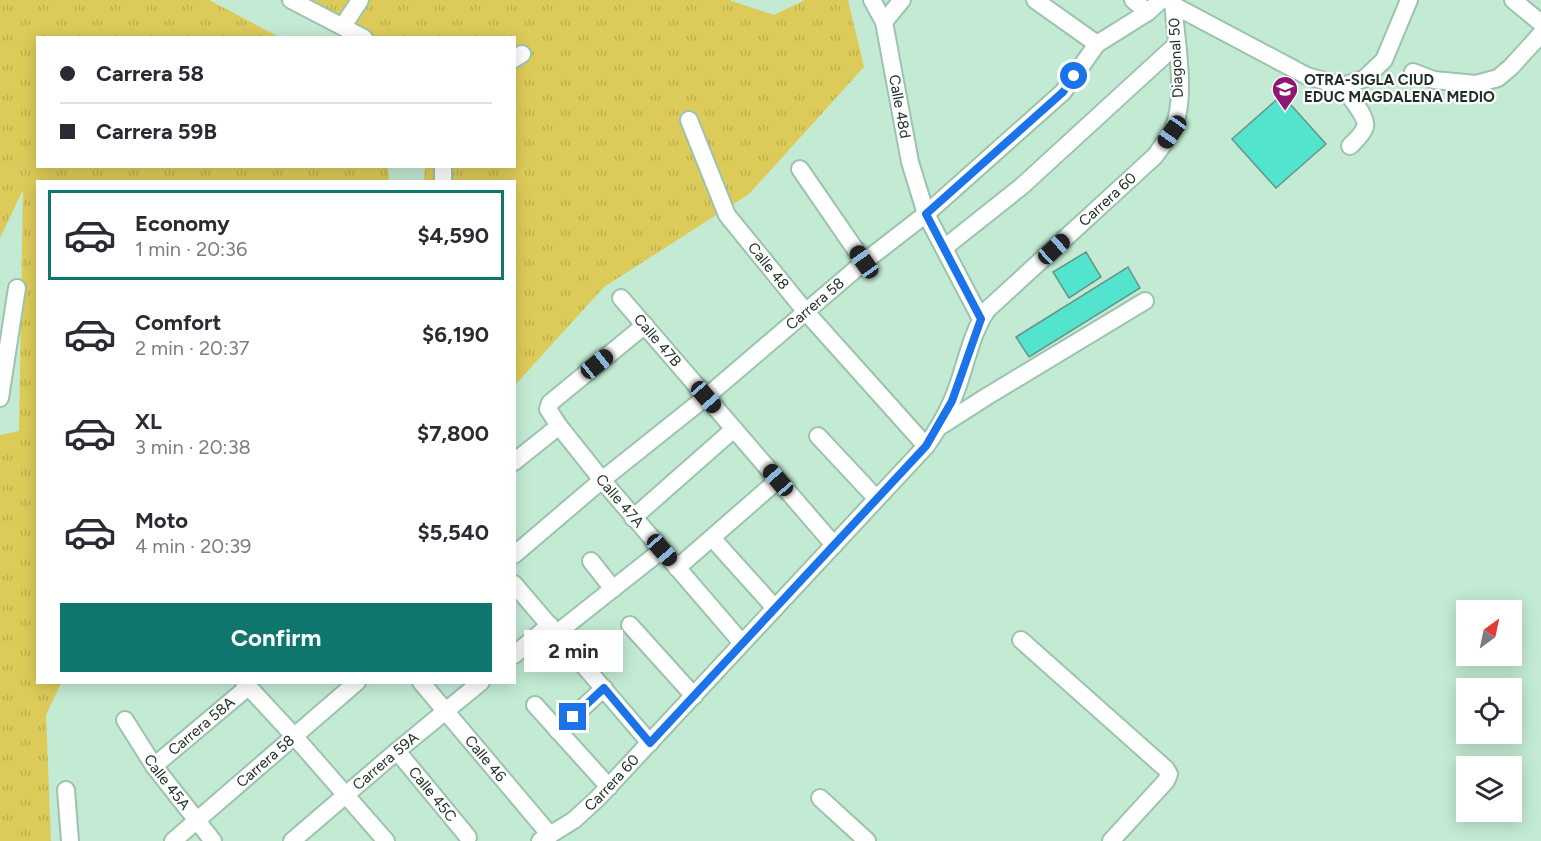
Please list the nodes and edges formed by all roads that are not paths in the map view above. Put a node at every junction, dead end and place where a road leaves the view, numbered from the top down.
1 (291, 0) edge
2 (360, 0) edge
3 (872, 0) edge
4 (902, 0) edge
5 (1035, 0) edge
6 (1132, 0) edge
7 (1409, 0) edge
8 (1513, 0) edge
9 (1169, 2) edge
10 (1148, 12) junction
11 (884, 22) junction
12 (1541, 23) edge
13 (343, 26) junction
14 (1541, 34) edge
15 (360, 36) edge
16 (1097, 44) junction
17 (1177, 44) junction
18 (1413, 72) dead end
19 (1342, 86) junction
20 (1177, 116) joint
21 (689, 120) dead end
22 (1350, 146) dead end
23 (800, 170) dead end
24 (908, 196) dead end
25 (923, 217) junction
26 (944, 248) junction
27 (864, 262) junction
28 (17, 288) dead end
29 (621, 298) dead end
30 (1145, 301) dead end
31 (806, 312) junction
32 (981, 319) junction
33 (645, 325) junction
34 (706, 397) junction
35 (0, 398) edge
36 (559, 426) junction
37 (938, 427) junction
38 (734, 429) junction
39 (818, 436) dead end
40 (926, 446) junction
41 (516, 460) edge
42 (602, 480) junction
43 (778, 480) junction
44 (876, 498) junction
45 (633, 518) junction
46 (712, 538) junction
47 (834, 545) junction
48 (662, 550) junction
49 (516, 553) edge
50 (591, 561) dead end
51 (677, 568) junction
52 (516, 586) edge
53 (613, 589) junction
54 (775, 609) junction
55 (630, 625) dead end
56 (553, 629) junction
57 (1022, 639) dead end
58 (742, 644) junction
59 (516, 654) edge
60 (355, 684) edge
61 (423, 684) edge
62 (479, 684) edge
63 (246, 685) edge
64 (604, 688) junction
65 (694, 696) junction
66 (535, 705) dead end
67 (445, 712) junction
68 (125, 720) dead end
69 (558, 731) junction
70 (295, 737) junction
71 (650, 743) junction
72 (397, 751) junction
73 (154, 766) junction
74 (609, 787) junction
75 (66, 790) dead end
76 (346, 794) junction
77 (820, 798) dead end
78 (197, 820) junction
79 (468, 837) dead end
80 (545, 838) edge
81 (70, 841) edge
82 (173, 841) edge
83 (213, 841) edge
84 (292, 841) edge
85 (386, 841) edge
86 (867, 841) edge
87 (1111, 841) edge

1 - 13 street
2 - 13 street
3 - 11 street, Calle 48d
4 - 11 street
5 - 16 street
6 - 10 street
7 - 19 street
8 - 12 street
9 - 10 street, Carrera 58
9 - 17 street, Diagonal 50
9 - 19 street
10 - 16 street, Carrera 58
11 - 25 street, Calle 48d
13 - 15 street
14 - 18 street
16 - 25 street, Carrera 58
17 - 20 street, Diagonal 50
17 - 26 street
19 - 22 street
20 - 32 street, Carrera 60
21 - 31 street, Calle 48
23 - 27 street
24 - 25 street
25 - 26 street
25 - 27 street, Carrera 58
26 - 32 street
27 - 31 street, Carrera 58
28 - 35 street
29 - 33 street, Calle 47B
30 - 37 street
31 - 34 street, Carrera 58
31 - 40 street, Calle 48
32 - 37 street, Carrera 60
33 - 34 street, Calle 47B
33 - 36 street, Calle 47A
34 - 38 street, Calle 47B
34 - 42 street, Carrera 58
36 - 41 street
36 - 42 street, Calle 47A
37 - 40 street, Carrera 60
38 - 43 street, Calle 47B
38 - 45 street
39 - 44 street
40 - 44 street, Carrera 60
42 - 45 street, Calle 47A
42 - 49 street, Carrera 58
43 - 46 street
43 - 47 street, Calle 47B
44 - 47 street, Carrera 60
45 - 48 street, Calle 47A
46 - 51 street
46 - 54 street
47 - 54 street, Carrera 60
48 - 51 street, Calle 47A
48 - 53 street
50 - 53 street
51 - 58 street, Calle 47A
52 - 56 street
53 - 56 street
54 - 58 street, Carrera 60
55 - 65 street
56 - 59 street
56 - 64 street
57 - 87 street
58 - 65 street, Carrera 60
60 - 70 street, Carrera 58
61 - 67 street, Calle 46
62 - 67 street, Carrera 59A
63 - 70 street
63 - 73 street, Carrera 58A
64 - 69 street
64 - 71 street
65 - 71 street, Carrera 60
66 - 69 street
67 - 72 street, Carrera 59A
67 - 80 street, Calle 46
68 - 73 street, Calle 45A
69 - 74 street
70 - 76 street
70 - 78 street, Carrera 58
71 - 74 street, Carrera 60
72 - 76 street, Carrera 59A
72 - 79 street, Calle 45C
73 - 78 street, Calle 45A
74 - 80 street, Carrera 60
75 - 81 street
76 - 84 street, Carrera 59A
76 - 85 street
77 - 86 street
78 - 82 street, Carrera 58
78 - 83 street, Calle 45A

